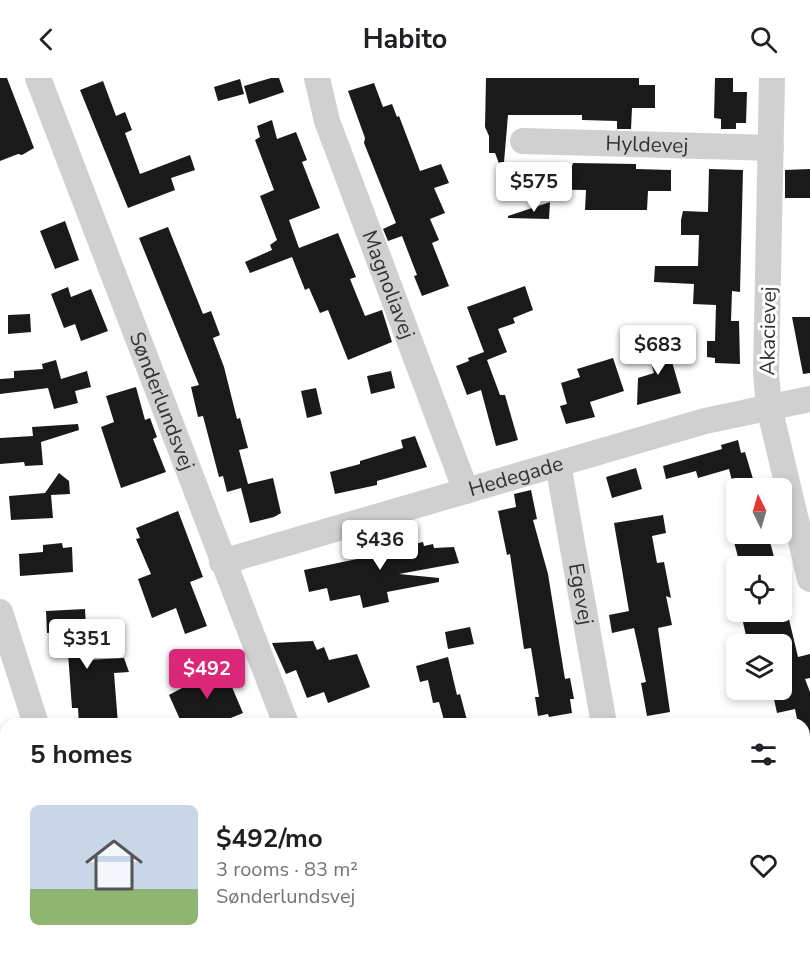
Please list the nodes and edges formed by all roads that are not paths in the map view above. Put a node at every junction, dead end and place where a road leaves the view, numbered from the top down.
1 (38, 78) edge
2 (317, 78) edge
3 (772, 78) edge
4 (523, 141) dead end
5 (771, 148) junction
6 (810, 399) edge
7 (769, 407) junction
8 (558, 464) junction
9 (466, 491) junction
10 (222, 561) junction
11 (810, 579) edge
12 (0, 612) edge
13 (34, 718) edge
14 (284, 718) edge
15 (603, 718) edge

1 - 10 street, Sønderlundsvej
2 - 9 street, Magnoliavej
3 - 5 street, Akacievej
4 - 5 street, Hyldevej
5 - 7 street, Akacievej
6 - 7 street, Hedegade
7 - 8 street, Hedegade
7 - 11 street, Akacievej
8 - 9 street, Hedegade
8 - 15 street, Egevej
9 - 10 street, Hedegade
10 - 14 street, Sønderlundsvej
12 - 13 street

